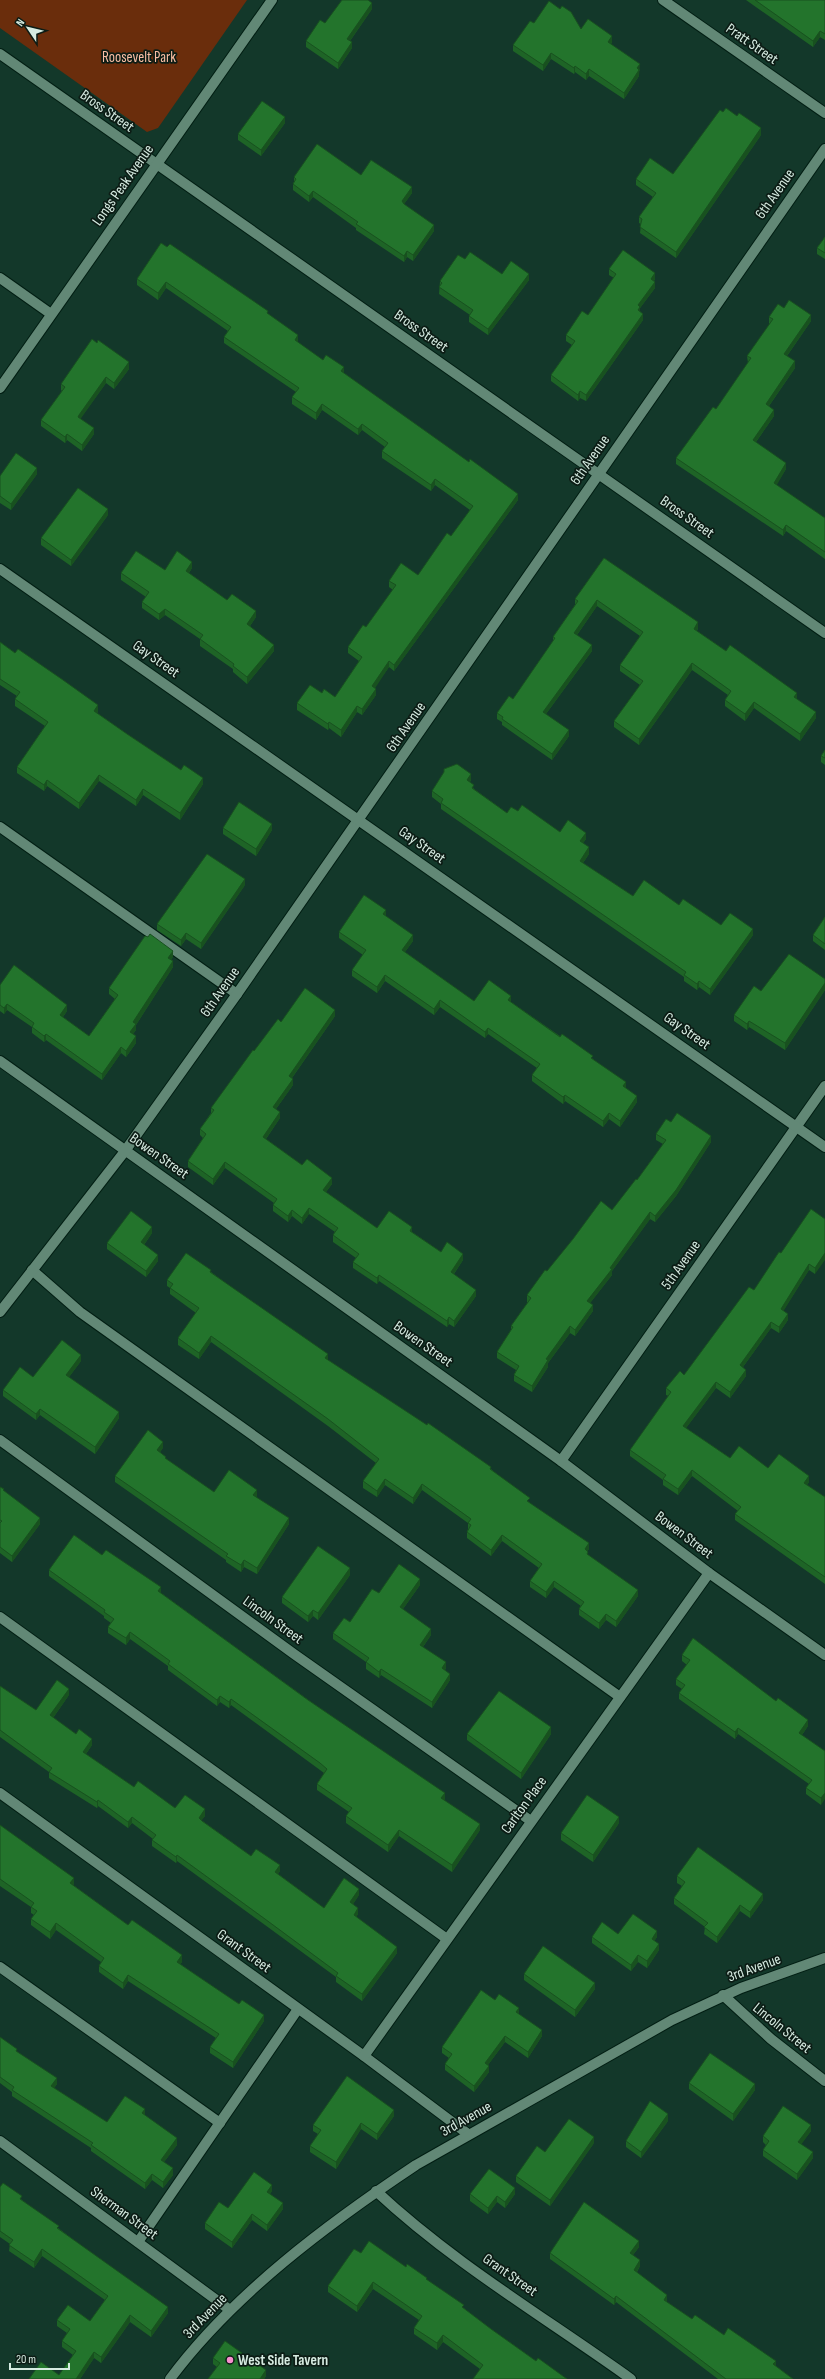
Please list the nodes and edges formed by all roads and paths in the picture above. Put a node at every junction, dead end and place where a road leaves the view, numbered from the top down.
1 (272, 0) edge
2 (663, 0) edge
3 (0, 54) edge
4 (825, 113) edge
5 (825, 150) edge
6 (156, 164) junction
7 (0, 278) edge
8 (51, 314) junction
9 (0, 388) edge
10 (599, 473) junction
11 (0, 569) edge
12 (825, 632) edge
13 (360, 820) junction
14 (0, 827) edge
15 (237, 994) junction
16 (0, 1061) edge
17 (825, 1086) edge
18 (797, 1127) junction
19 (825, 1147) edge
20 (125, 1151) junction
21 (32, 1270) junction
22 (0, 1312) edge
23 (0, 1440) edge
24 (561, 1461) junction
25 (709, 1573) junction
26 (0, 1617) edge
27 (825, 1655) edge
28 (620, 1697) junction
29 (0, 1793) edge
30 (531, 1821) junction
31 (447, 1939) junction
32 (825, 1958) edge
33 (0, 1967) edge
34 (723, 1995) junction
35 (298, 2009) junction
36 (364, 2056) junction
37 (825, 2081) edge
38 (220, 2123) junction
39 (468, 2134) junction
40 (0, 2141) edge
41 (376, 2191) junction
42 (138, 2242) junction
43 (230, 2310) junction
44 (170, 2379) edge
45 (631, 2379) edge

1 - 6 street, Longs Peak Avenue
2 - 4 street, Pratt Street
3 - 6 street, Bross Street
5 - 10 street, 6th Avenue
6 - 8 street, Longs Peak Avenue
6 - 10 street, Bross Street
7 - 8 street
8 - 9 street, Longs Peak Avenue
10 - 12 street, Bross Street
10 - 13 street, 6th Avenue
11 - 13 street, Gay Street
13 - 15 street, 6th Avenue
13 - 18 street, Gay Street
14 - 15 street
15 - 20 street, 6th Avenue
16 - 20 street, Bowen Street
17 - 18 street, 5th Avenue
18 - 19 street, Gay Street
18 - 24 street, 5th Avenue
20 - 21 street, 6th Avenue
20 - 24 street, Bowen Street
21 - 22 street, 6th Avenue
21 - 28 street
23 - 30 street, Lincoln Street
24 - 25 street, Bowen Street
25 - 27 street, Bowen Street
25 - 28 street, Carlton Place
26 - 31 street
28 - 30 street, Carlton Place
29 - 35 street, Grant Street
30 - 31 street, Carlton Place
31 - 36 street, Carlton Place
32 - 34 street, 3rd Avenue
33 - 38 street
34 - 37 street, Lincoln Street
34 - 39 street, 3rd Avenue
35 - 36 street, Grant Street
35 - 38 street
36 - 39 street, Grant Street
38 - 42 street
39 - 41 street, 3rd Avenue
40 - 42 street, Sherman Street
41 - 43 street, 3rd Avenue
41 - 45 street, Grant Street
42 - 43 street, Sherman Street
43 - 44 street, 3rd Avenue

